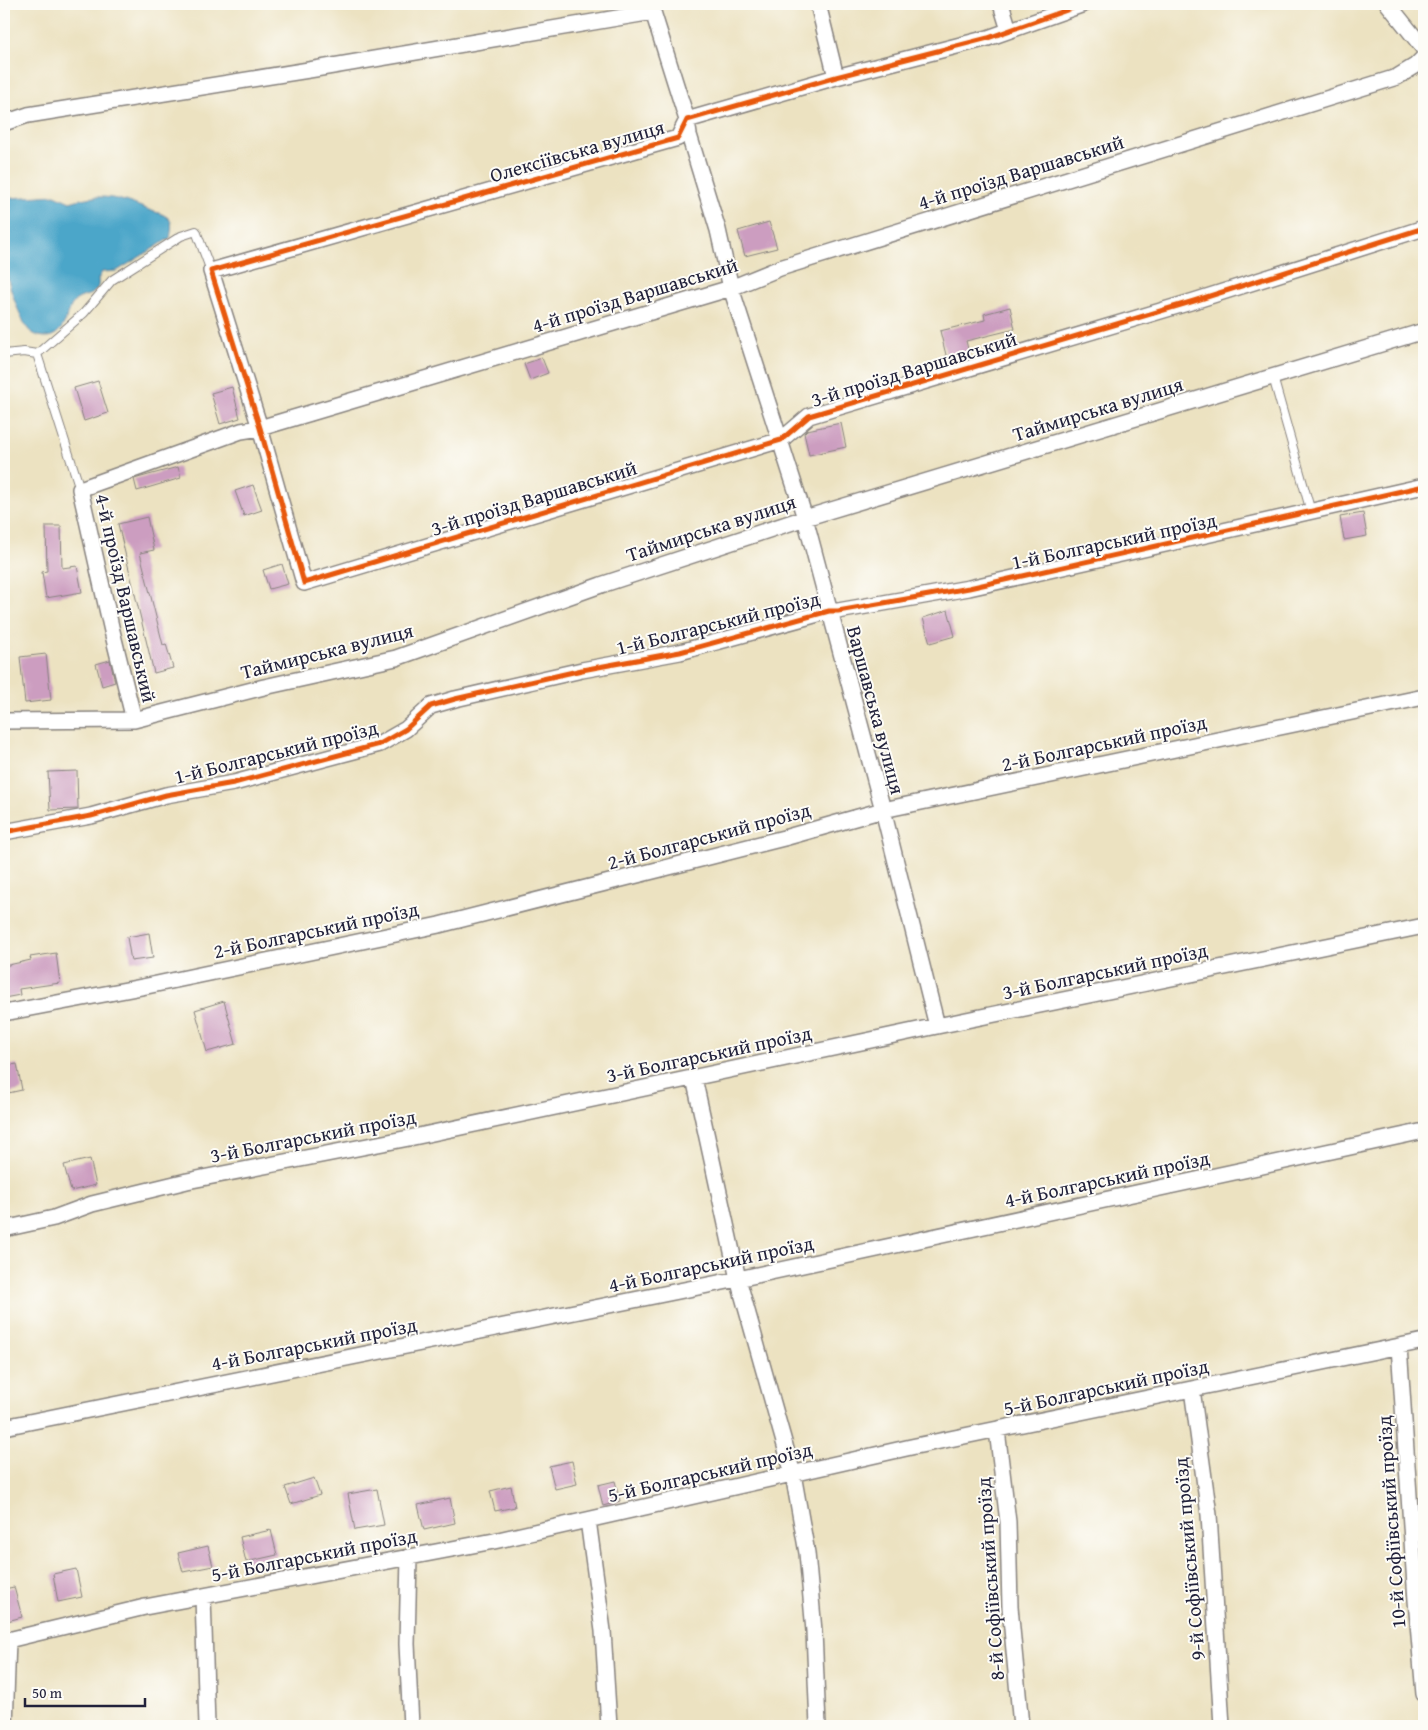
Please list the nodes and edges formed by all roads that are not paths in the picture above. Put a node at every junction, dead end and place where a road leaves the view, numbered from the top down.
1 (818, 4) edge
2 (1001, 4) edge
3 (1084, 4) edge
4 (1388, 4) edge
5 (653, 8) edge
6 (1009, 30) junction
7 (1424, 49) edge
8 (1424, 56) edge
9 (836, 77) junction
10 (687, 120) junction
11 (4, 123) edge
12 (1424, 228) edge
13 (211, 271) junction
14 (731, 288) junction
15 (1424, 331) edge
16 (4, 354) edge
17 (37, 354) junction
18 (1272, 378) junction
19 (260, 428) junction
20 (781, 440) junction
21 (1424, 486) edge
22 (80, 489) junction
23 (1311, 512) junction
24 (805, 518) junction
25 (829, 611) junction
26 (1424, 697) edge
27 (134, 720) junction
28 (4, 721) edge
29 (883, 810) junction
30 (4, 832) edge
31 (1424, 926) edge
32 (4, 1013) edge
33 (937, 1026) junction
34 (694, 1078) junction
35 (1424, 1131) edge
36 (4, 1229) edge
37 (738, 1279) junction
38 (1424, 1341) edge
39 (1399, 1346) junction
40 (1192, 1389) junction
41 (4, 1427) edge
42 (997, 1430) junction
43 (793, 1474) junction
44 (588, 1520) junction
45 (409, 1557) junction
46 (203, 1596) junction
47 (6, 1641) edge
48 (1424, 1694) edge
49 (5, 1726) edge
50 (207, 1726) edge
51 (411, 1726) edge
52 (609, 1726) edge
53 (818, 1726) edge
54 (1021, 1726) edge
55 (1222, 1726) edge

1 - 9 street
2 - 6 street
3 - 6 street, Олексіївська вулиця
4 - 7 street
5 - 10 street, Варшавська вулиця
5 - 11 street
6 - 9 street, Олексіївська вулиця
8 - 14 street, 4-й проїзд Варшавський
9 - 10 street, Олексіївська вулиця
10 - 13 street, Олексіївська вулиця
10 - 14 street, Варшавська вулиця
12 - 20 street, 3-й проїзд Варшавський
13 - 17 lane
13 - 19 street
14 - 19 street, 4-й проїзд Варшавський
14 - 20 street, Варшавська вулиця
15 - 18 street, Таймирська вулиця
16 - 17 lane
17 - 22 lane
18 - 23 lane
18 - 24 street, Таймирська вулиця
19 - 20 street, 3-й проїзд Варшавський
19 - 22 street, 4-й проїзд Варшавський
20 - 24 street, Варшавська вулиця
21 - 23 street, 1-й Болгарський проїзд
22 - 27 street, 4-й проїзд Варшавський
23 - 25 street, 1-й Болгарський проїзд
24 - 25 street, Варшавська вулиця
24 - 27 street, Таймирська вулиця
25 - 29 street, Варшавська вулиця
25 - 30 street, 1-й Болгарський проїзд
26 - 29 street, 2-й Болгарський проїзд
27 - 28 street, Таймирська вулиця
29 - 32 street, 2-й Болгарський проїзд
29 - 33 street, Варшавська вулиця
31 - 33 street, 3-й Болгарський проїзд
33 - 34 street, 3-й Болгарський проїзд
34 - 36 street, 3-й Болгарський проїзд
34 - 37 street
35 - 37 street, 4-й Болгарський проїзд
37 - 41 street, 4-й Болгарський проїзд
37 - 43 street
38 - 39 street, 5-й Болгарський проїзд
39 - 40 street, 5-й Болгарський проїзд
39 - 48 street, 10-й Софіївський проїзд
40 - 42 street, 5-й Болгарський проїзд
40 - 55 street, 9-й Софіївський проїзд
42 - 43 street, 5-й Болгарський проїзд
42 - 54 street, 8-й Софіївський проїзд
43 - 44 street, 5-й Болгарський проїзд
43 - 53 street
44 - 45 street, 5-й Болгарський проїзд
44 - 52 street
45 - 46 street, 5-й Болгарський проїзд
45 - 51 street
46 - 47 street, 5-й Болгарський проїзд
46 - 50 street
47 - 49 street

